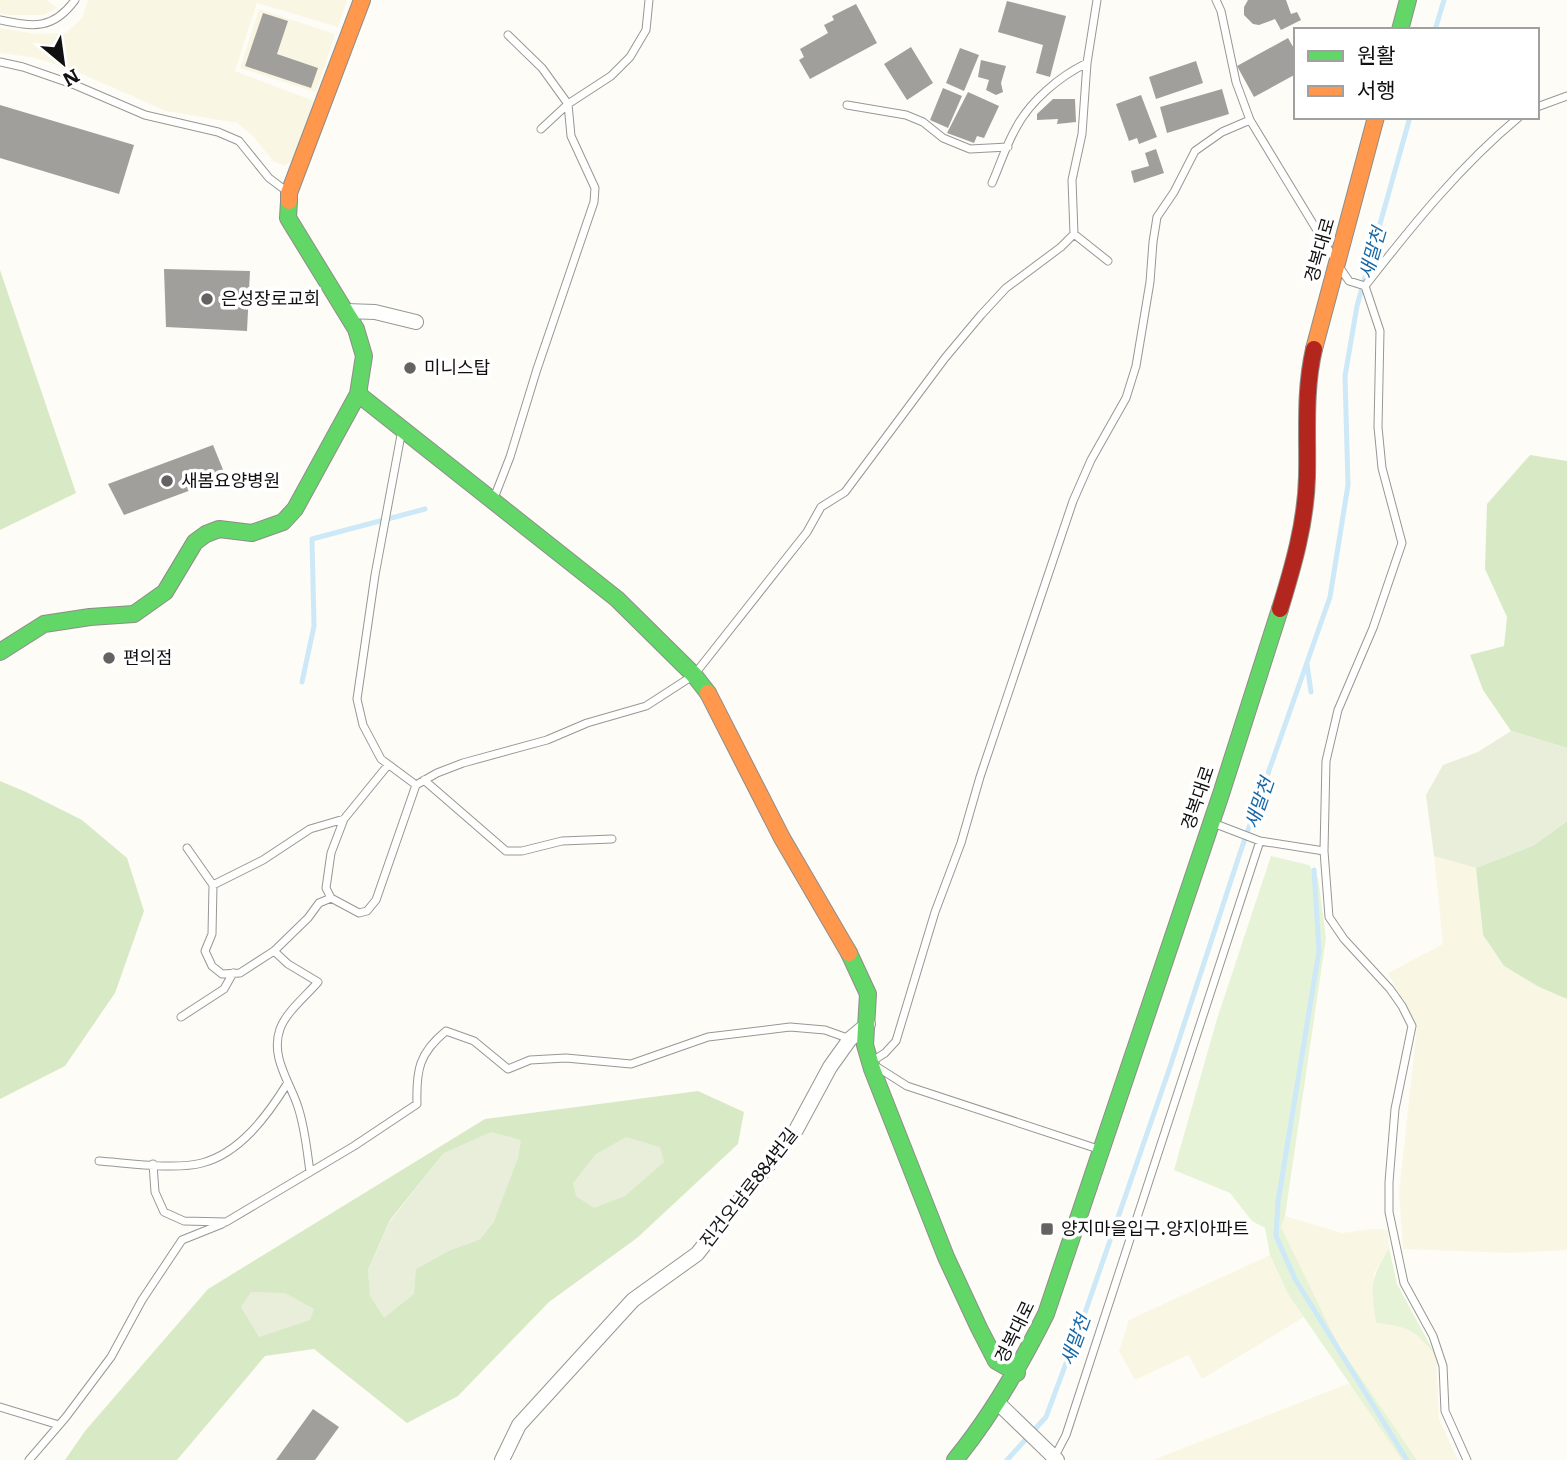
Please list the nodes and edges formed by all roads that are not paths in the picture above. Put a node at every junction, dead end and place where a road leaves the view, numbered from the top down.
1 (75, 0) edge
2 (362, 0) edge
3 (649, 0) edge
4 (1097, 0) edge
5 (1216, 0) edge
6 (1408, 0) edge
7 (0, 20) edge
8 (1401, 28) edge
9 (509, 35) dead end
10 (0, 62) edge
11 (1087, 63) junction
12 (1567, 96) edge
13 (568, 104) junction
14 (847, 105) dead end
15 (1539, 106) edge
16 (1375, 119) edge
17 (1517, 119) edge
18 (1250, 120) junction
19 (541, 129) dead end
20 (1008, 147) junction
21 (992, 183) dead end
22 (289, 193) junction
23 (1074, 234) junction
24 (1108, 261) dead end
25 (1336, 263) junction
26 (1365, 286) junction
27 (346, 312) junction
28 (416, 322) dead end
29 (358, 394) junction
30 (401, 431) junction
31 (492, 502) junction
32 (0, 652) edge
33 (694, 675) junction
34 (388, 765) junction
35 (424, 780) junction
36 (415, 785) junction
37 (344, 819) junction
38 (1210, 822) junction
39 (612, 839) dead end
40 (1260, 841) junction
41 (187, 849) dead end
42 (1324, 850) junction
43 (213, 885) junction
44 (331, 898) junction
45 (274, 951) junction
46 (233, 973) junction
47 (181, 1017) dead end
48 (868, 1024) junction
49 (850, 1039) junction
50 (870, 1063) junction
51 (287, 1084) junction
52 (1101, 1150) junction
53 (99, 1161) dead end
54 (153, 1164) junction
55 (310, 1172) junction
56 (226, 1223) junction
57 (1017, 1373) junction
58 (998, 1403) junction
59 (0, 1407) edge
60 (59, 1425) junction
61 (1056, 1458) edge
62 (29, 1460) edge
63 (502, 1460) edge
64 (955, 1460) edge
65 (1467, 1460) edge

1 - 7 lane
2 - 22 street
3 - 13 lane
4 - 11 lane
5 - 18 lane
6 - 8 street
9 - 13 lane
10 - 22 lane
11 - 20 lane
11 - 23 lane
12 - 15 lane
13 - 19 lane
13 - 31 lane
14 - 20 lane
16 - 25 street, 경복대로
17 - 26 lane
18 - 25 lane
18 - 50 lane
20 - 21 lane
22 - 27 street
23 - 24 lane
23 - 33 lane
25 - 26 lane
25 - 38 street, 경복대로
26 - 42 lane
27 - 28 street
27 - 29 street
29 - 30 street
29 - 32 street
30 - 31 street
30 - 34 lane
31 - 33 street
33 - 35 lane
33 - 48 street
34 - 36 lane
34 - 37 lane
35 - 36 lane
35 - 39 lane
36 - 44 lane
37 - 43 lane
37 - 44 lane
38 - 40 lane
38 - 52 street, 경복대로
40 - 42 lane
40 - 61 lane
41 - 43 lane
42 - 65 lane
43 - 46 lane
44 - 45 lane
45 - 46 lane
45 - 51 lane
46 - 47 lane
48 - 49 street, 진건오남로884번길
48 - 50 street
49 - 55 lane
49 - 63 street, 진건오남로884번길
50 - 52 lane
50 - 57 street
51 - 54 lane
51 - 55 lane
52 - 57 street, 경복대로
53 - 54 lane
54 - 56 lane
55 - 56 lane
56 - 60 lane
57 - 58 street, 경복대로
58 - 61 street
58 - 64 street, 경복대로
59 - 60 lane
60 - 62 lane

